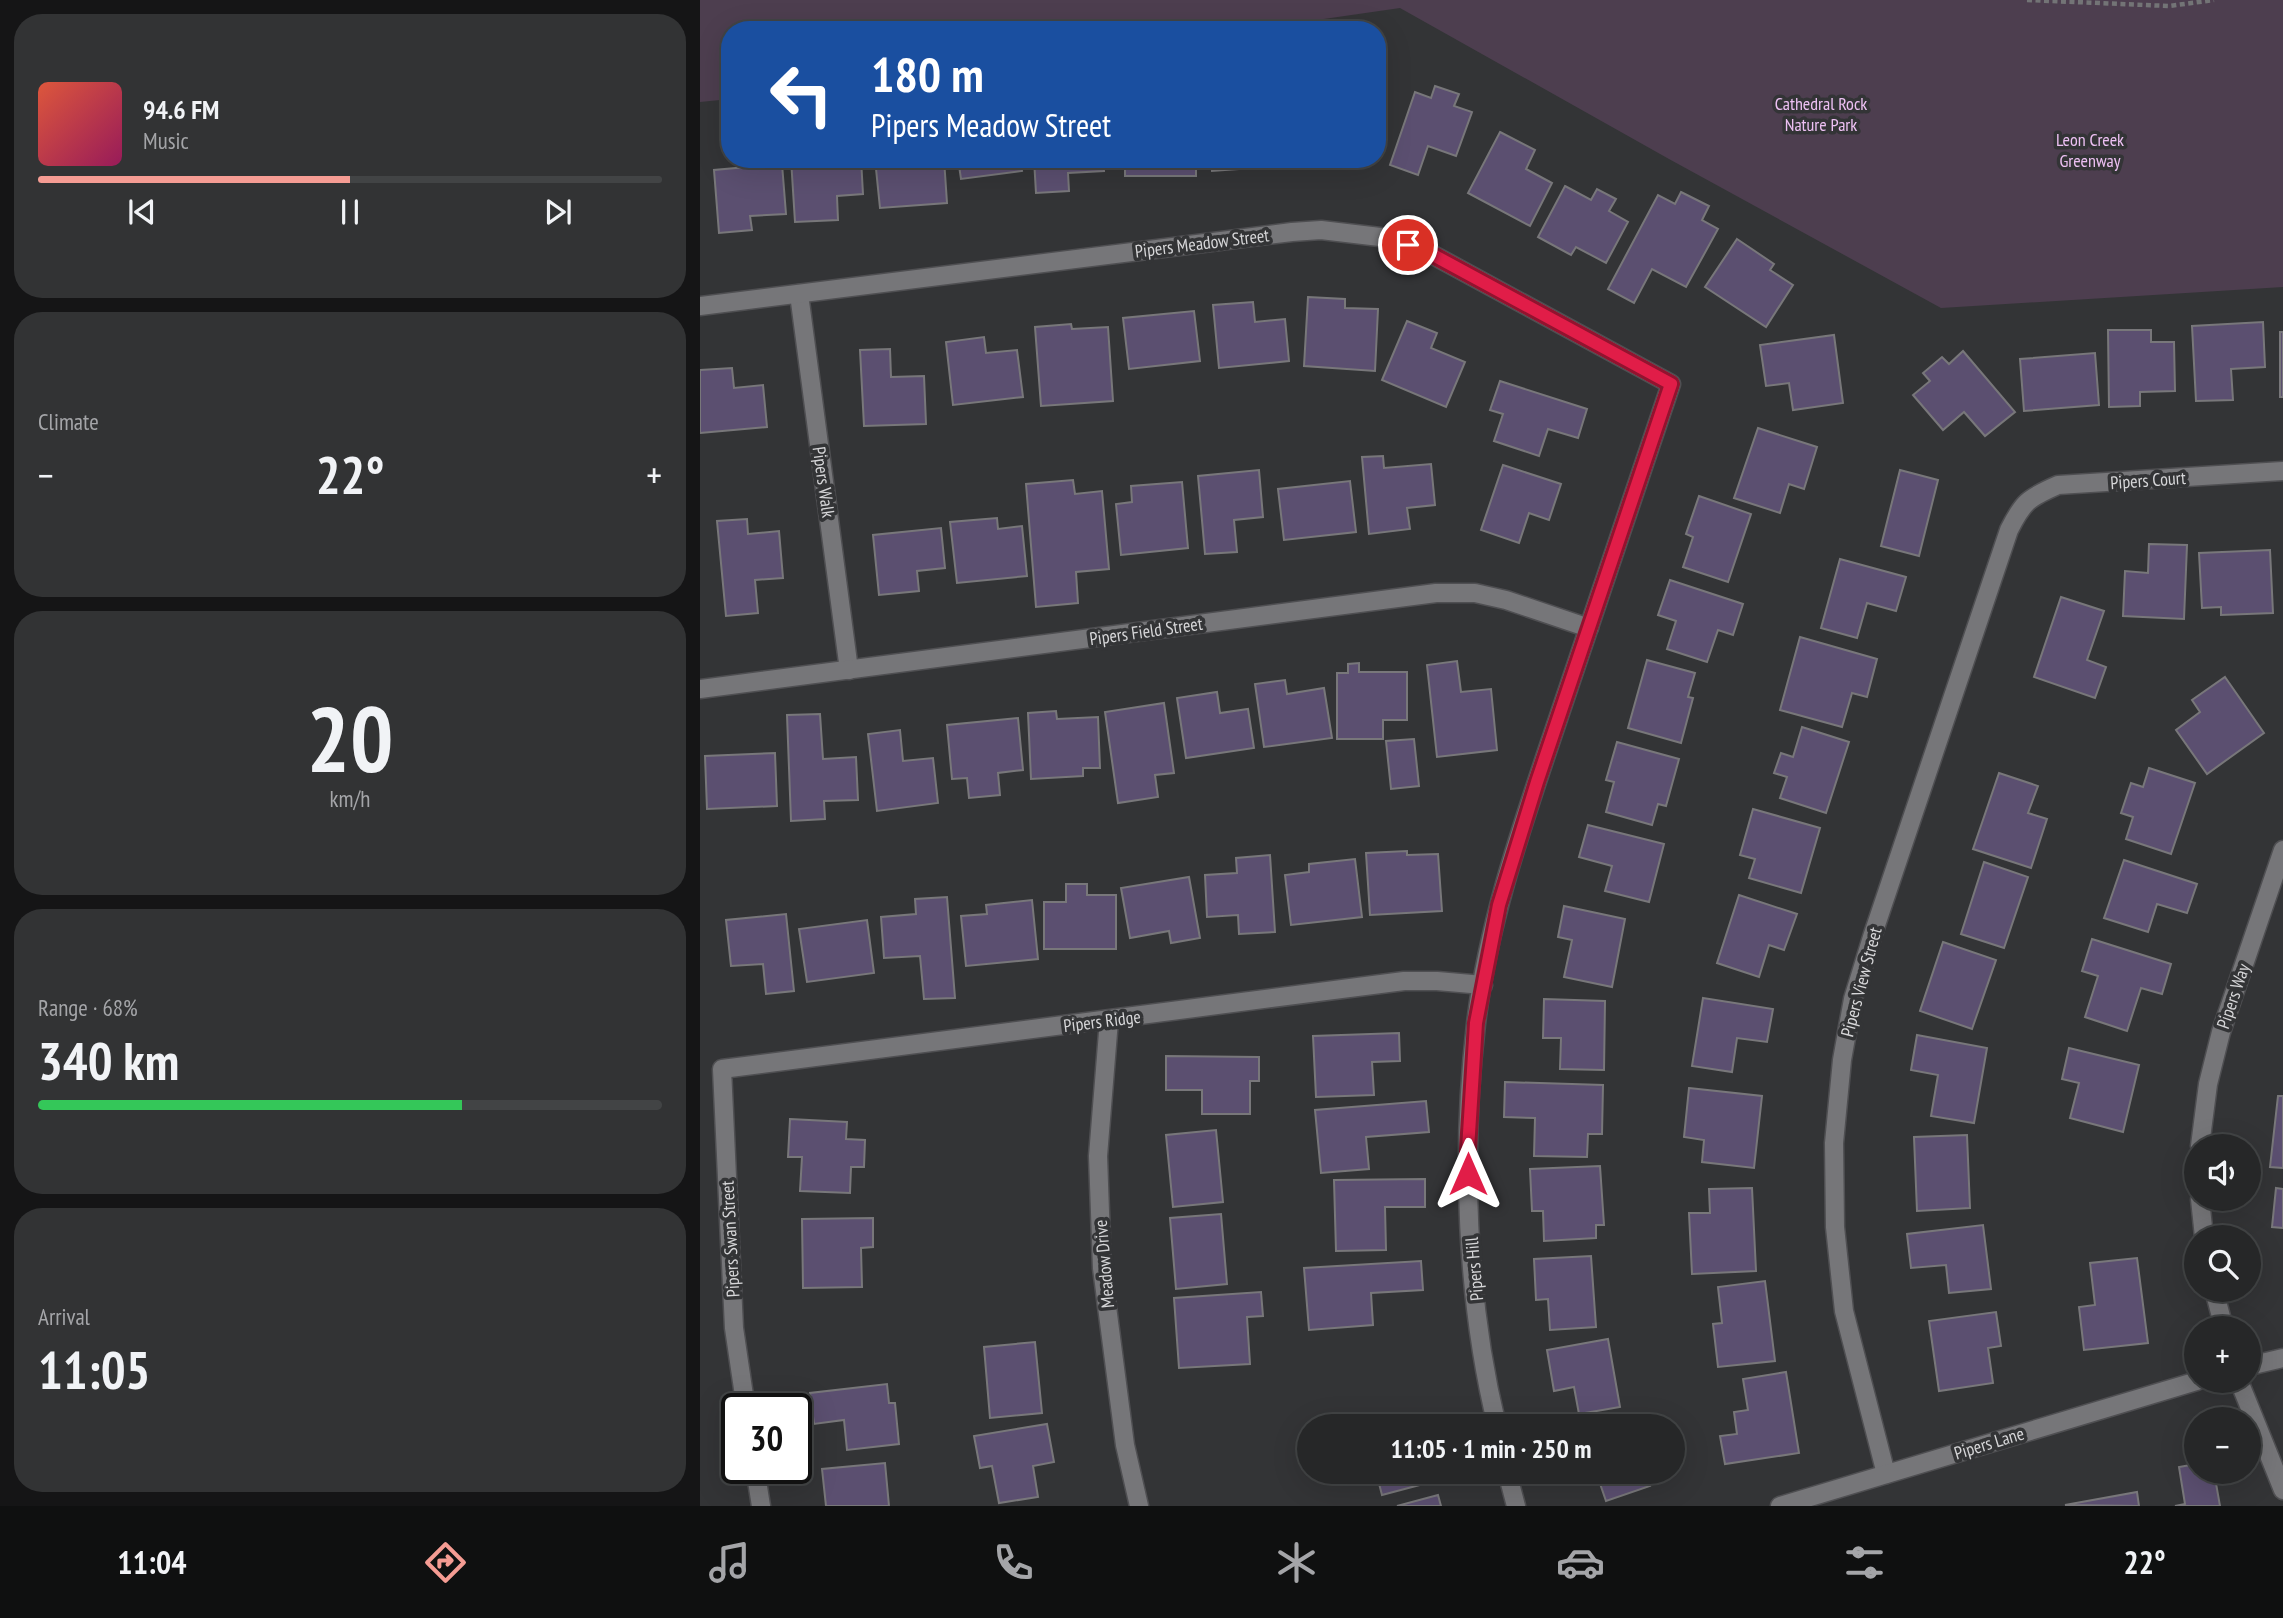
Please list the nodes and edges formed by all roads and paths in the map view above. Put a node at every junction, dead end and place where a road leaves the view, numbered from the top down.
1 (2027, 0) edge
2 (2214, 0) edge
3 (799, 294) junction
4 (700, 306) edge
5 (1671, 384) joint
6 (2283, 471) edge
7 (2021, 507) joint
8 (1588, 628) junction
9 (849, 670) junction
10 (700, 689) edge
11 (2283, 850) edge
12 (1483, 985) junction
13 (1109, 1020) junction
14 (722, 1069) joint
15 (2202, 1134) edge
16 (2283, 1357) edge
17 (2261, 1363) edge
18 (2184, 1385) edge
19 (744, 1393) edge
20 (2244, 1393) edge
21 (1494, 1414) edge
22 (1886, 1474) junction
23 (758, 1484) edge
24 (1510, 1484) edge
25 (2283, 1490) edge
26 (761, 1506) edge
27 (1139, 1506) edge
28 (1516, 1506) edge
29 (1780, 1506) edge

1 - 2 path
3 - 4 street, Pipers Meadow Street
3 - 5 street, Pipers Meadow Street
3 - 9 street, Pipers Walk
5 - 8 street, Pipers Hill
6 - 7 street, Pipers Court
7 - 22 street, Pipers View Street
8 - 9 street, Pipers Field Street
8 - 12 street, Pipers Hill
9 - 10 street, Pipers Field Street
11 - 15 street, Pipers Way
12 - 13 street, Pipers Ridge
12 - 21 street, Pipers Hill
13 - 14 street, Pipers Ridge
13 - 27 street, Meadow Drive
14 - 19 street, Pipers Swan Street
16 - 17 street
18 - 22 street, Pipers Lane
20 - 25 street
22 - 29 street, Pipers Lane
23 - 26 street
24 - 28 street

